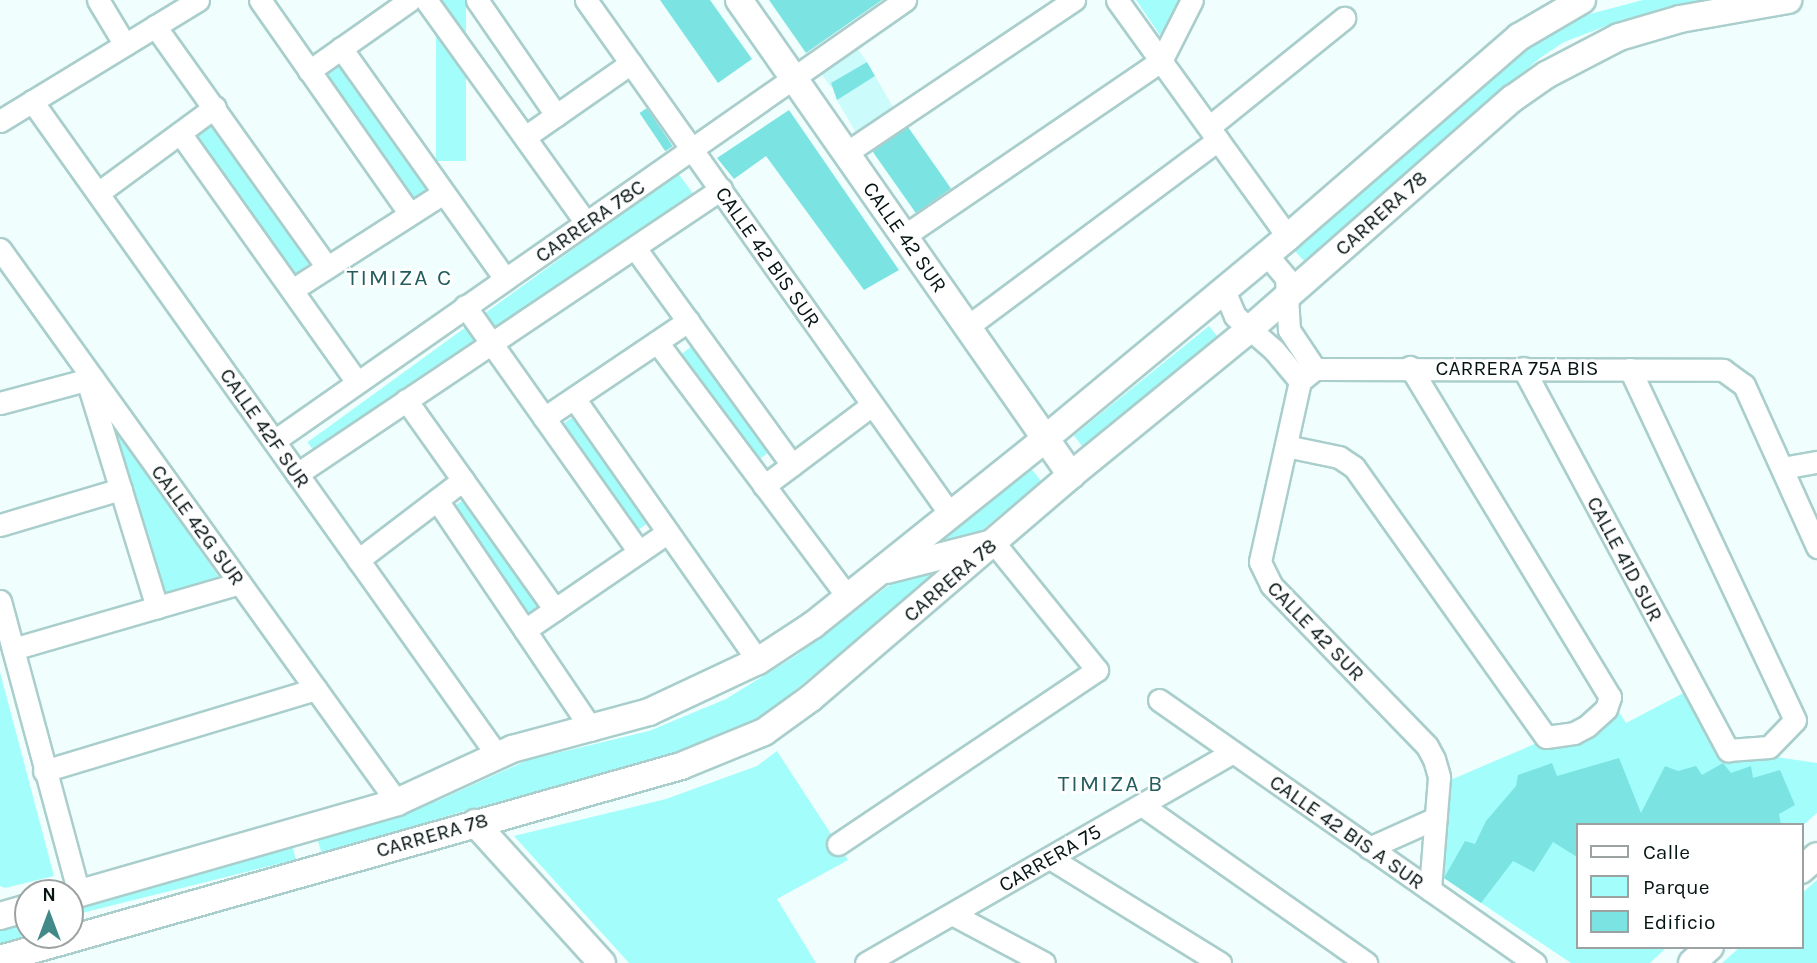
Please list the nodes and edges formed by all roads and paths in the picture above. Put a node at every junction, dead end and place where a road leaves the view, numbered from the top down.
1 (98, 0) edge
2 (198, 0) edge
3 (260, 0) edge
4 (410, 0) edge
5 (426, 0) edge
6 (477, 0) edge
7 (586, 0) edge
8 (739, 0) edge
9 (905, 0) edge
10 (1074, 0) edge
11 (1117, 0) edge
12 (1192, 0) edge
13 (1582, 0) edge
14 (1788, 0) edge
15 (1344, 18) dead end
16 (155, 26) junction
17 (125, 45) junction
18 (341, 48) junction
19 (1161, 61) junction
20 (631, 63) junction
21 (309, 71) junction
22 (794, 79) junction
23 (32, 101) junction
24 (215, 107) junction
25 (556, 115) junction
26 (0, 121) edge
27 (180, 133) junction
28 (1214, 134) junction
29 (525, 137) junction
30 (692, 149) junction
31 (846, 153) junction
32 (721, 189) junction
33 (98, 193) junction
34 (443, 193) junction
35 (410, 214) junction
36 (586, 223) junction
37 (904, 236) junction
38 (1288, 237) junction
39 (635, 248) junction
40 (0, 249) edge
41 (1267, 255) junction
42 (327, 267) junction
43 (505, 279) junction
44 (292, 290) junction
45 (1224, 290) junction
46 (1284, 299) junction
47 (465, 306) junction
48 (688, 321) junction
49 (967, 327) junction
50 (1250, 329) junction
51 (491, 342) junction
52 (657, 342) junction
53 (1410, 367) junction
54 (1523, 368) junction
55 (1630, 369) junction
56 (1308, 375) junction
57 (90, 379) junction
58 (357, 382) junction
59 (574, 398) junction
60 (406, 400) junction
61 (0, 403) edge
62 (872, 405) junction
63 (544, 418) junction
64 (1046, 439) junction
65 (274, 441) junction
66 (1286, 446) junction
67 (1817, 462) edge
68 (792, 465) junction
69 (1782, 468) junction
70 (297, 474) junction
71 (1071, 475) junction
72 (463, 480) junction
73 (764, 486) junction
74 (121, 489) junction
75 (437, 500) junction
76 (950, 514) junction
77 (0, 525) edge
78 (1814, 530) edge
79 (668, 532) junction
80 (994, 543) junction
81 (639, 552) junction
82 (358, 560) junction
83 (879, 571) junction
84 (240, 583) junction
85 (848, 597) junction
86 (0, 601) edge
87 (158, 607) junction
88 (555, 610) junction
89 (526, 630) junction
90 (13, 649) junction
91 (758, 661) junction
92 (316, 690) junction
93 (1159, 700) dead end
94 (592, 730) junction
95 (1233, 752) junction
96 (497, 755) junction
97 (44, 771) junction
98 (397, 802) junction
99 (1143, 806) junction
100 (1436, 818) junction
101 (475, 823) junction
102 (302, 829) junction
103 (838, 844) dead end
104 (1369, 848) junction
105 (1817, 856) edge
106 (1050, 858) junction
107 (1803, 868) edge
108 (314, 869) junction
109 (71, 879) edge
110 (1430, 890) junction
111 (84, 892) edge
112 (952, 914) junction
113 (1708, 949) edge
114 (0, 959) edge
115 (601, 963) edge
116 (866, 963) edge
117 (1044, 963) edge
118 (1220, 963) edge
119 (1366, 963) edge
120 (1535, 963) edge
121 (1692, 963) edge

1 - 17 street
2 - 16 street
3 - 21 street
4 - 18 street
5 - 29 street
6 - 25 street
7 - 20 street, CALLE 42 BIS SUR
8 - 22 street, CALLE 42 SUR
9 - 22 street, CARRERA 78C
10 - 31 street
11 - 19 street
12 - 19 street
13 - 38 street, CARRERA 78
14 - 46 street, CARRERA 78
15 - 28 street
16 - 17 street
16 - 24 street
17 - 23 street
18 - 21 street
18 - 34 street
19 - 28 street
19 - 37 street
20 - 25 street
20 - 30 street, CALLE 42 BIS SUR
21 - 35 street
22 - 30 street, CARRERA 78C
22 - 31 street, CALLE 42 SUR
23 - 26 street
23 - 33 street, CALLE 42F SUR
24 - 27 street
24 - 42 street
25 - 29 street
27 - 33 street
27 - 44 street
28 - 38 street
28 - 49 street
29 - 36 street
30 - 32 street, CALLE 42 BIS SUR
30 - 36 street, CARRERA 78C
31 - 37 street, CALLE 42 SUR
32 - 39 street
32 - 62 street, CALLE 42 BIS SUR
33 - 65 street, CALLE 42F SUR
34 - 35 street
34 - 43 street
35 - 42 street
36 - 43 street, CARRERA 78C
37 - 49 street, CALLE 42 SUR
38 - 41 street, CARRERA 78
39 - 48 street
39 - 51 street
40 - 57 street, CALLE 42G SUR
41 - 45 street, CARRERA 78
41 - 46 street
42 - 44 street
43 - 47 street, CARRERA 78C
44 - 58 street
45 - 50 street
45 - 64 street, CARRERA 78
46 - 50 street, CARRERA 78
46 - 56 street
47 - 51 street
47 - 58 street, CARRERA 78C
48 - 52 street
48 - 68 street
49 - 64 street, CALLE 42 SUR
50 - 56 street
50 - 71 street, CARRERA 78
51 - 60 street
51 - 63 street
52 - 59 street
52 - 73 street
53 - 54 street, CARRERA 75A BIS
53 - 56 street, CARRERA 75A BIS
53 - 66 street
54 - 55 street, CARRERA 75A BIS
54 - 55 street, CALLE 41D SUR
55 - 69 street, CARRERA 75A BIS
56 - 66 street, CALLE 42 SUR
57 - 61 street
57 - 74 street
57 - 84 street, CALLE 42G SUR
58 - 65 street, CARRERA 78C
59 - 63 street
59 - 79 street
60 - 70 street
60 - 72 street
62 - 68 street
62 - 76 street, CALLE 42 BIS SUR
63 - 81 street
64 - 71 street, CALLE 42 SUR
64 - 76 street, CARRERA 78
65 - 70 street, CALLE 42F SUR
66 - 100 street, CALLE 42 SUR
67 - 69 street
68 - 73 street
69 - 78 street
70 - 82 street, CALLE 42F SUR
71 - 80 street, CARRERA 78
72 - 75 street
72 - 88 street
73 - 85 street
74 - 77 street
74 - 87 street
75 - 82 street
75 - 89 street
76 - 83 street, CARRERA 78
79 - 81 street
79 - 91 street
80 - 83 street
80 - 101 street, CARRERA 78
80 - 103 street
81 - 88 street
82 - 96 street, CALLE 42F SUR
83 - 85 street, CARRERA 78
84 - 87 street
84 - 92 street, CALLE 42G SUR
85 - 91 street, CARRERA 78
86 - 90 street
87 - 90 street
88 - 89 street
89 - 94 street
90 - 97 street
91 - 94 street, CARRERA 78
92 - 97 street
92 - 98 street, CALLE 42G SUR
93 - 95 street, CALLE 42 BIS A SUR
94 - 96 street, CARRERA 78
95 - 99 street, CARRERA 75
95 - 104 street, CALLE 42 BIS A SUR
96 - 98 street, CARRERA 78
97 - 109 street
98 - 102 street, CARRERA 78
99 - 106 street, CARRERA 75
99 - 119 street
100 - 104 street
100 - 110 street, CALLE 42 SUR
101 - 108 street, CARRERA 78
101 - 115 street
102 - 108 street
102 - 111 street, CARRERA 78
104 - 110 street, CALLE 42 BIS A SUR
105 - 107 street
106 - 112 street, CARRERA 75
106 - 118 street
108 - 114 street, CARRERA 78
110 - 120 street, CALLE 42 BIS A SUR
112 - 116 street, CARRERA 75
112 - 117 street
113 - 121 street

